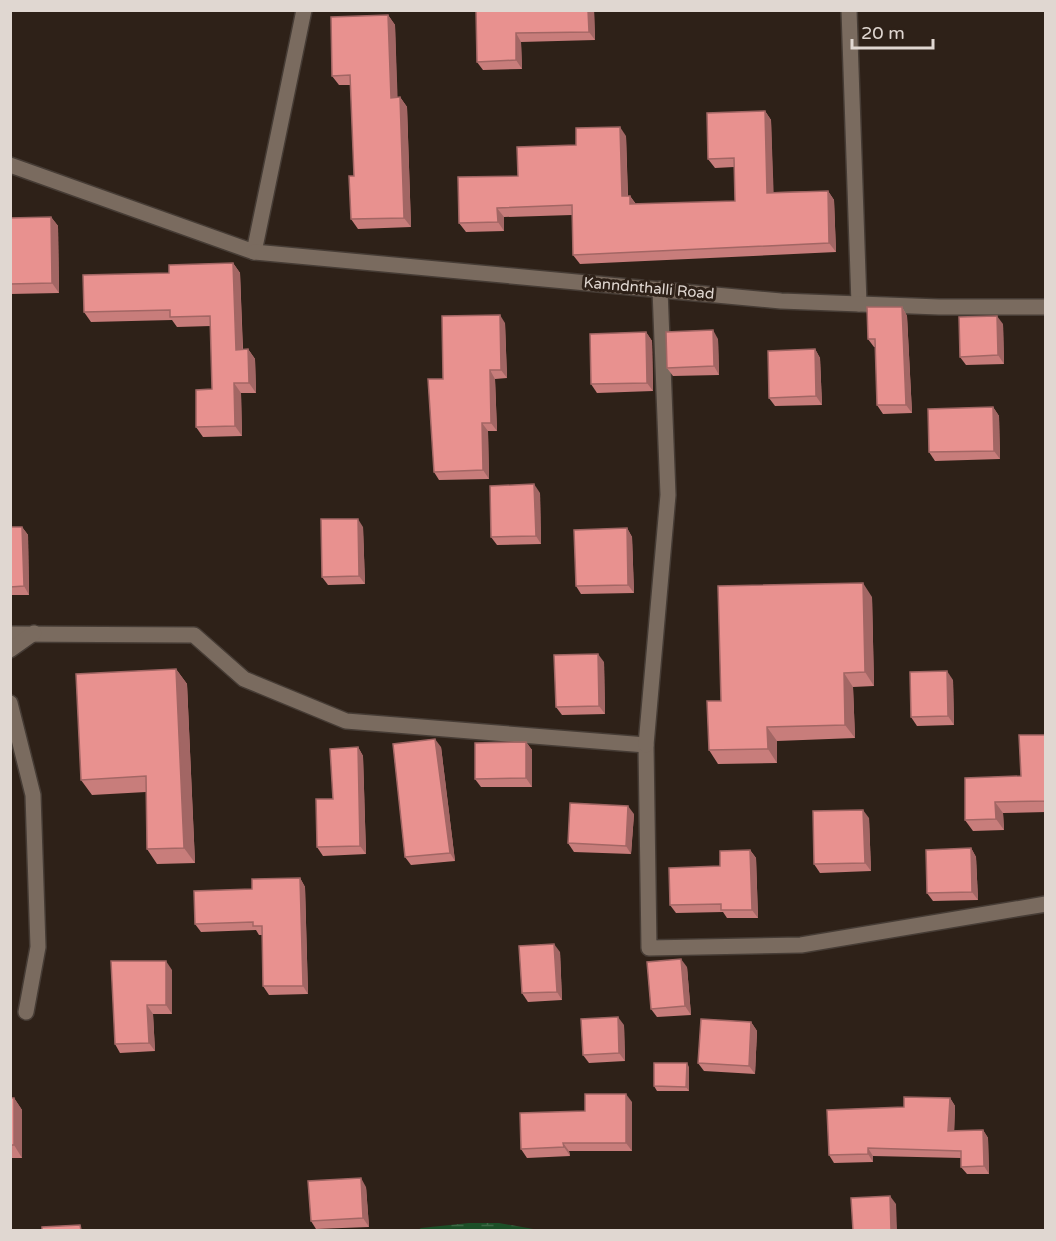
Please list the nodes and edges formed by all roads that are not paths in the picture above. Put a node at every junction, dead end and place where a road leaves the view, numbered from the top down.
1 (304, 10) edge
2 (849, 10) edge
3 (10, 165) edge
4 (254, 252) junction
5 (660, 290) junction
6 (859, 304) junction
7 (1046, 307) edge
8 (10, 633) edge
9 (34, 633) junction
10 (10, 650) edge
11 (10, 703) edge
12 (646, 745) junction
13 (1046, 904) edge
14 (26, 1012) dead end

1 - 4 street
2 - 6 street
3 - 4 street, Kanndnthalli Road
4 - 5 street, Kanndnthalli Road
5 - 6 street, Kanndnthalli Road
5 - 12 street
6 - 7 street, Kanndnthalli Road
8 - 9 street
9 - 10 street
9 - 12 street
11 - 14 street
12 - 13 street

